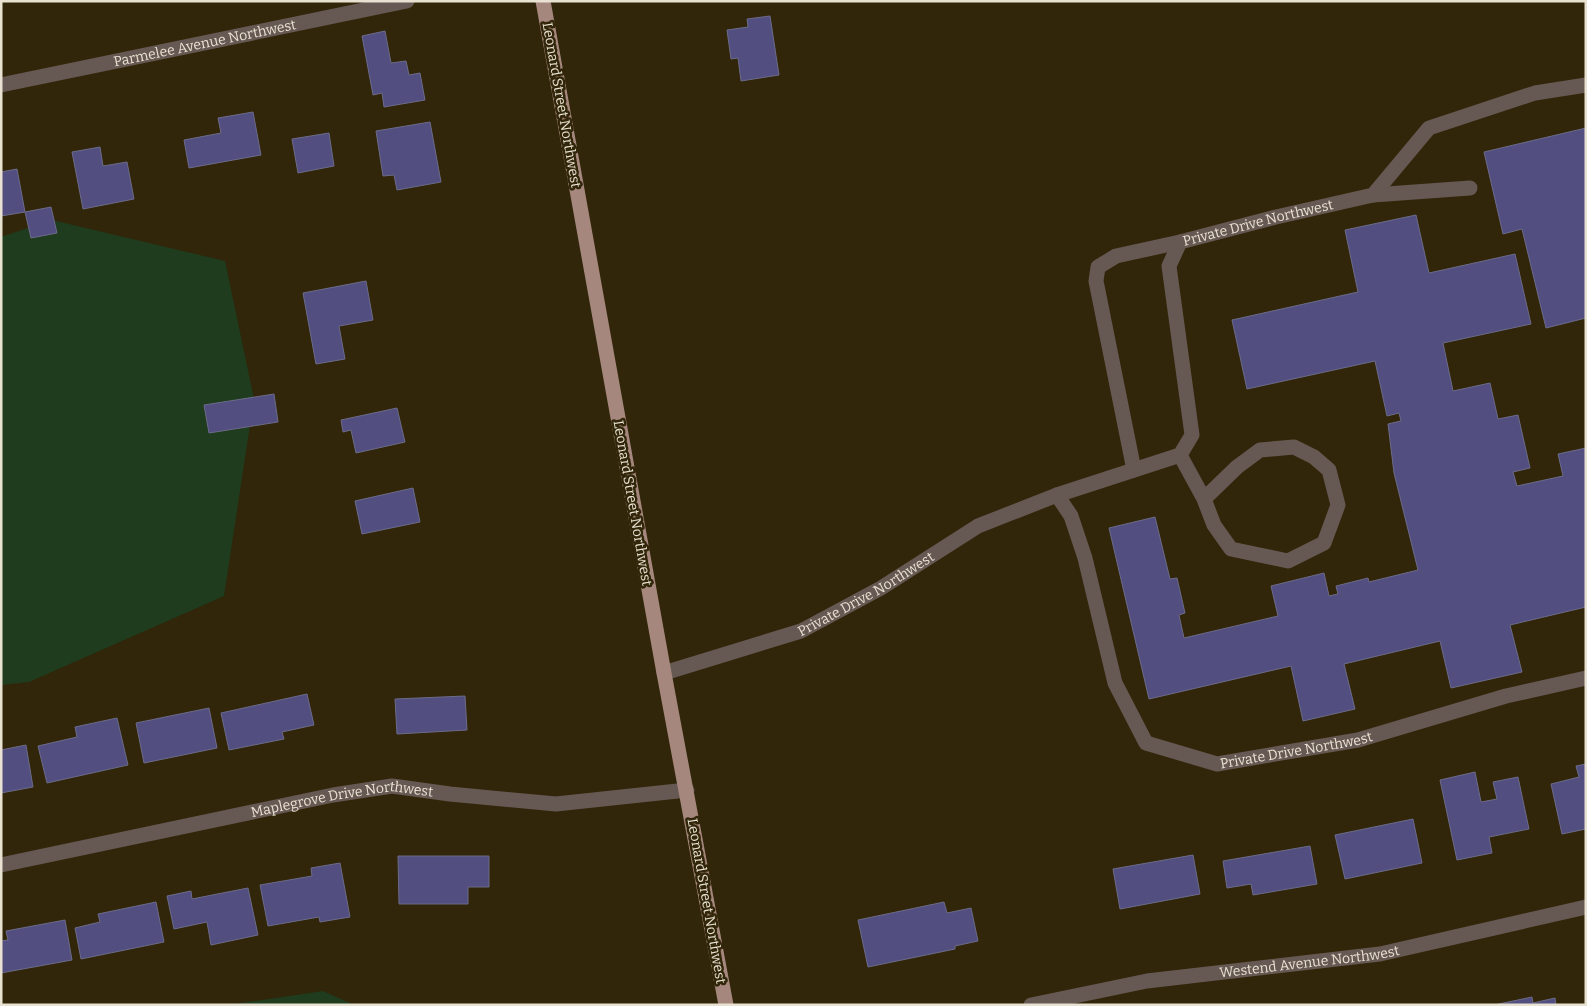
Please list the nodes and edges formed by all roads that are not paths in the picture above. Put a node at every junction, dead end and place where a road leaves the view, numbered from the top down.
1 (407, 1) edge
2 (543, 1) edge
3 (1, 85) edge
4 (1586, 85) edge
5 (1470, 188) dead end
6 (1373, 195) junction
7 (1180, 242) junction
8 (1180, 455) junction
9 (1134, 470) junction
10 (1057, 495) junction
11 (1204, 499) junction
12 (664, 673) junction
13 (1586, 678) edge
14 (687, 790) junction
15 (1, 865) edge
16 (1586, 907) edge
17 (726, 1005) edge
18 (1031, 1005) edge

1 - 3 street, Parmelee Avenue Northwest
2 - 12 main road, Leonard Street Northwest
4 - 6 street
5 - 6 street, Private Drive Northwest
6 - 7 street, Private Drive Northwest
7 - 8 street, Private Drive Northwest
7 - 9 street
8 - 9 street, Private Drive Northwest
8 - 11 street
9 - 10 street, Private Drive Northwest
10 - 12 street, Private Drive Northwest
10 - 13 street, Private Drive Northwest
11 - 11 street
12 - 14 main road, Leonard Street Northwest
14 - 15 street, Maplegrove Drive Northwest
14 - 17 main road, Leonard Street Northwest
16 - 18 street, Westend Avenue Northwest

